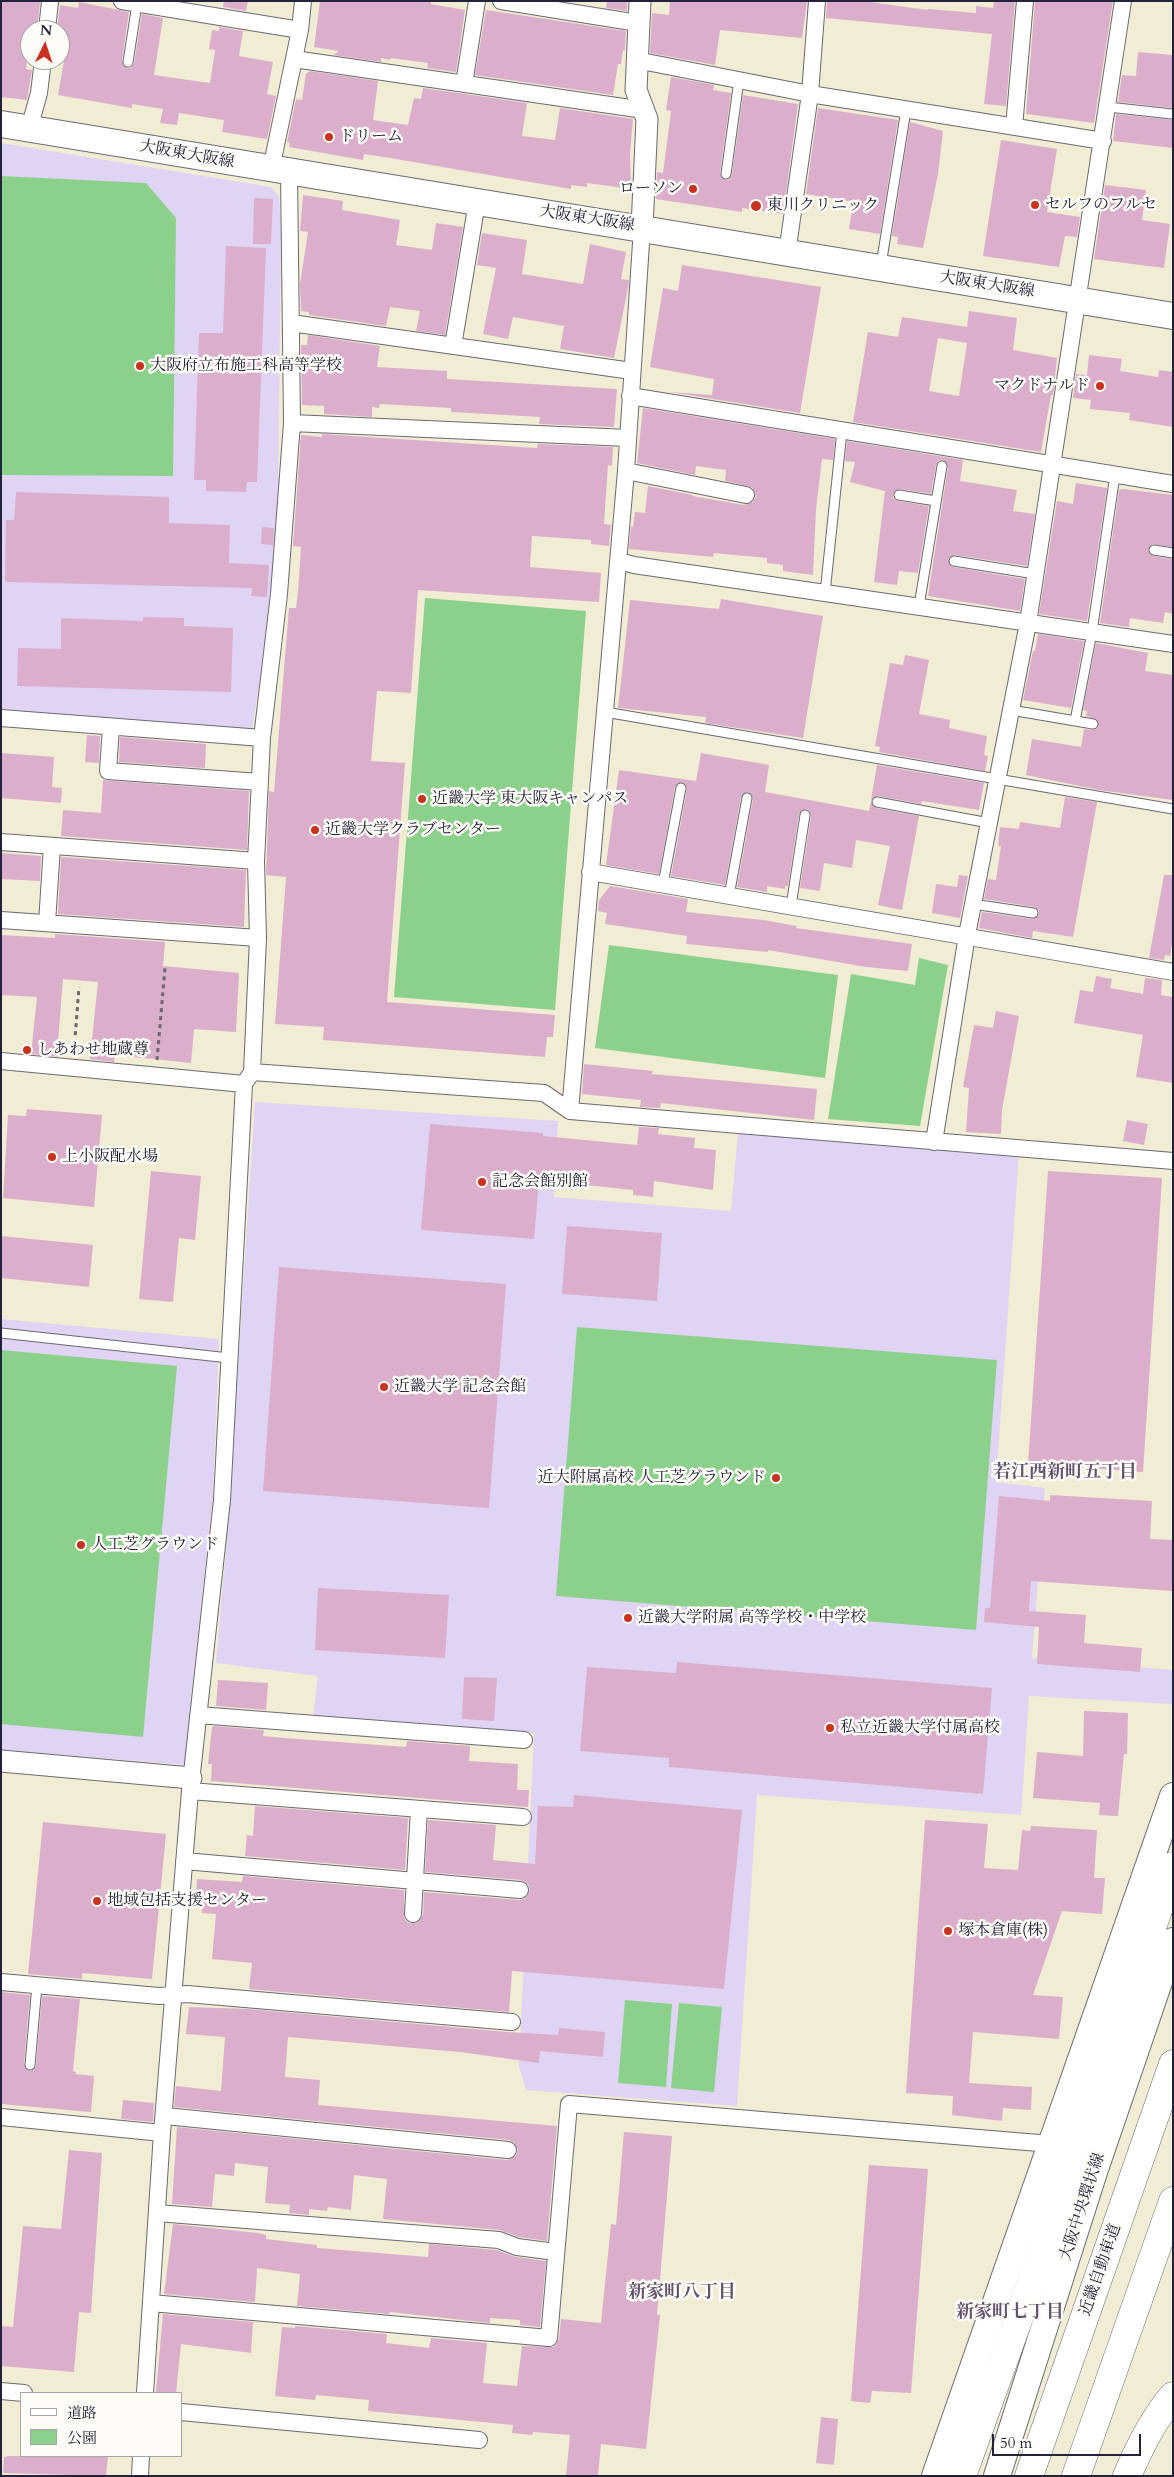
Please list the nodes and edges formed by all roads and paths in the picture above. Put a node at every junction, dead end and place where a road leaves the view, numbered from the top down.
1 (50, 1) edge
2 (304, 1) edge
3 (477, 1) edge
4 (502, 1) edge
5 (640, 1) edge
6 (817, 1) edge
7 (1025, 1) edge
8 (1123, 1) edge
9 (130, 2) edge
10 (197, 7) edge
11 (48, 20) edge
12 (638, 23) junction
13 (300, 30) junction
14 (294, 59) junction
15 (636, 60) junction
16 (128, 62) dead end
17 (42, 70) edge
18 (739, 80) junction
19 (464, 84) junction
20 (810, 94) junction
21 (1108, 107) junction
22 (644, 110) junction
23 (906, 110) junction
24 (1172, 114) edge
25 (1, 124) edge
26 (1014, 127) junction
27 (29, 129) junction
28 (1103, 141) junction
29 (280, 171) junction
30 (726, 174) dead end
31 (477, 202) junction
32 (642, 228) junction
33 (788, 253) junction
34 (880, 268) junction
35 (1076, 300) junction
36 (1173, 316) edge
37 (291, 324) junction
38 (453, 346) junction
39 (632, 371) junction
40 (630, 396) junction
41 (292, 423) junction
42 (842, 431) junction
43 (628, 438) junction
44 (942, 466) dead end
45 (1051, 466) junction
46 (626, 471) junction
47 (1115, 475) junction
48 (1173, 484) edge
49 (746, 495) dead end
50 (899, 495) dead end
51 (936, 501) junction
52 (1154, 550) dead end
53 (1173, 553) edge
54 (619, 561) junction
55 (954, 561) dead end
56 (1035, 574) junction
57 (825, 593) junction
58 (919, 606) junction
59 (1028, 623) junction
60 (1092, 632) junction
61 (1173, 644) edge
62 (1011, 710) junction
63 (604, 712) junction
64 (1, 718) edge
65 (1075, 721) junction
66 (1093, 724) dead end
67 (111, 726) junction
68 (262, 738) junction
69 (997, 781) junction
70 (260, 782) junction
71 (681, 788) dead end
72 (747, 798) dead end
73 (877, 802) dead end
74 (1173, 809) edge
75 (806, 815) dead end
76 (989, 823) junction
77 (1, 842) edge
78 (52, 846) junction
79 (256, 861) junction
80 (590, 872) junction
81 (663, 884) junction
82 (730, 896) junction
83 (973, 904) junction
84 (791, 906) junction
85 (1033, 913) dead end
86 (1, 920) edge
87 (47, 923) junction
88 (967, 935) junction
89 (258, 938) junction
90 (165, 968) dead end
91 (1173, 972) edge
92 (80, 987) dead end
93 (1, 1061) edge
94 (73, 1068) junction
95 (155, 1075) junction
96 (248, 1078) junction
97 (570, 1111) junction
98 (934, 1142) junction
99 (1173, 1161) edge
100 (1, 1333) edge
101 (229, 1358) junction
102 (198, 1716) junction
103 (524, 1740) dead end
104 (1, 1761) edge
105 (190, 1784) junction
106 (1173, 1796) edge
107 (419, 1809) junction
108 (523, 1818) dead end
109 (184, 1861) junction
110 (1173, 1866) edge
111 (415, 1881) junction
112 (520, 1890) dead end
113 (413, 1914) dead end
114 (1173, 1940) edge
115 (1, 1982) edge
116 (37, 1985) junction
117 (172, 1994) junction
118 (512, 2022) dead end
119 (1173, 2064) edge
120 (30, 2065) dead end
121 (165, 2116) junction
122 (1, 2117) edge
123 (162, 2133) junction
124 (1051, 2144) junction
125 (508, 2150) dead end
126 (1173, 2201) edge
127 (157, 2213) junction
128 (556, 2252) junction
129 (151, 2303) junction
130 (1, 2391) edge
131 (145, 2392) edge
132 (20, 2393) edge
133 (1173, 2396) edge
134 (182, 2412) edge
135 (479, 2440) dead end
136 (141, 2457) edge
137 (140, 2476) edge
138 (935, 2476) edge
139 (962, 2476) edge
140 (997, 2476) edge
141 (1029, 2476) edge
142 (1076, 2476) edge
143 (1127, 2476) edge

1 - 11 street
2 - 13 street
3 - 19 street
4 - 12 street
5 - 12 street
6 - 20 street
7 - 26 street
8 - 21 street
9 - 10 street
9 - 16 lane
10 - 13 street
12 - 15 street
13 - 14 street
14 - 19 street
14 - 29 street
15 - 18 street
15 - 22 street
17 - 27 street
18 - 20 street
18 - 30 lane
19 - 22 street
20 - 23 street
20 - 33 street
21 - 24 lane
21 - 28 street
22 - 32 street
23 - 26 street
23 - 34 lane
25 - 27 main road, 大阪東大阪線
26 - 28 street
27 - 29 main road, 大阪東大阪線
28 - 35 street
29 - 31 main road, 大阪東大阪線
29 - 37 street
31 - 32 main road, 大阪東大阪線
31 - 38 street
32 - 33 main road, 大阪東大阪線
32 - 39 street
33 - 34 main road, 大阪東大阪線
34 - 35 main road, 大阪東大阪線
35 - 36 main road, 大阪東大阪線
35 - 45 street
37 - 38 street
37 - 41 street
38 - 39 street
39 - 40 street
40 - 42 street
40 - 43 street
41 - 43 street
41 - 68 street
42 - 45 street
42 - 57 lane
43 - 46 street
44 - 51 lane
45 - 47 street
45 - 56 street
46 - 49 street
46 - 54 street
47 - 48 street
47 - 60 lane
50 - 51 lane
51 - 58 lane
52 - 53 lane
54 - 57 street
54 - 63 street
55 - 56 lane
56 - 59 street
57 - 58 street
58 - 59 street
59 - 60 street
59 - 62 street
60 - 61 street
60 - 65 lane
62 - 65 lane
62 - 69 street
63 - 69 lane
63 - 80 street
64 - 67 street
65 - 66 lane
67 - 68 street
67 - 70 street
68 - 70 street
69 - 74 lane
69 - 76 street
70 - 79 street
71 - 81 lane
72 - 82 lane
73 - 76 lane
75 - 84 lane
76 - 83 street
77 - 78 street
78 - 79 street
78 - 87 street
79 - 89 street
80 - 81 street
80 - 97 street
81 - 82 street
82 - 84 street
83 - 85 lane
83 - 88 street
84 - 88 street
86 - 87 street
87 - 89 street
88 - 91 street
88 - 98 street
89 - 96 street
90 - 95 path
92 - 94 path
93 - 94 street
94 - 95 street
95 - 96 street
96 - 97 street
96 - 101 street
97 - 98 street
98 - 99 street
100 - 101 lane
101 - 102 street
102 - 103 street
102 - 105 street
104 - 105 street
105 - 107 street
105 - 109 street
106 - 124 main road
107 - 108 street
107 - 111 street
109 - 111 street
109 - 117 street
110 - 139 highway
111 - 112 street
111 - 113 street
114 - 140 main road, 大阪中央環状線
115 - 116 street
116 - 117 street
116 - 120 lane
117 - 118 street
117 - 121 street
119 - 141 highway, 近畿自動車道
121 - 123 street
121 - 125 street
122 - 123 street
123 - 127 street
124 - 128 street
124 - 138 main road
126 - 142 highway
127 - 128 street
127 - 129 street
128 - 129 street
129 - 131 street
130 - 132 street
133 - 143 highway
134 - 135 street
136 - 137 street

